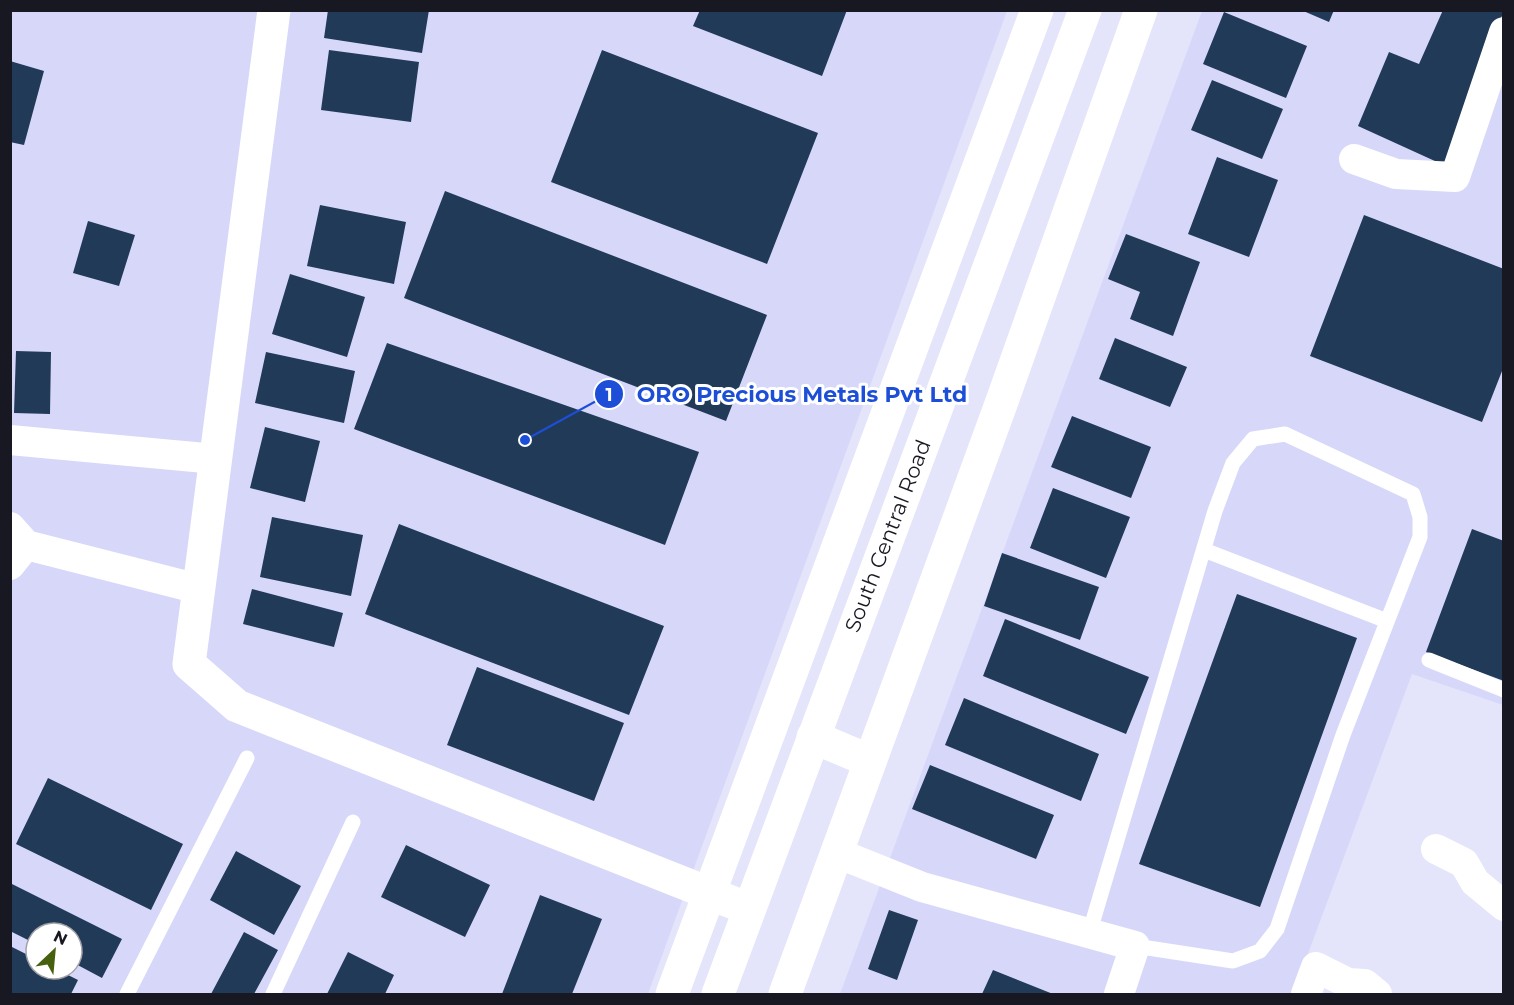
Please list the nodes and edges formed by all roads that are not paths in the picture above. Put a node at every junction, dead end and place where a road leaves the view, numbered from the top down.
1 (274, 10) edge
2 (1037, 10) edge
3 (1085, 10) edge
4 (1141, 10) edge
5 (1503, 32) edge
6 (1354, 159) dead end
7 (10, 440) edge
8 (216, 459) junction
9 (16, 546) edge
10 (1204, 550) junction
11 (199, 589) junction
12 (1387, 621) junction
13 (1429, 660) dead end
14 (1503, 690) edge
15 (813, 737) junction
16 (247, 758) dead end
17 (870, 761) junction
18 (353, 822) dead end
19 (1436, 849) dead end
20 (837, 853) junction
21 (708, 895) junction
22 (1503, 906) edge
23 (749, 909) junction
24 (1089, 934) junction
25 (1135, 946) junction
26 (127, 994) edge
27 (273, 994) edge
28 (672, 994) edge
29 (718, 994) edge
30 (785, 994) edge
31 (1119, 994) edge
32 (1306, 994) edge
33 (1377, 994) edge

1 - 8 street
2 - 21 street, South Central Road
3 - 15 street, South Central Road
4 - 17 street
5 - 6 street
7 - 8 street
8 - 11 street
9 - 11 street
10 - 12 lane
10 - 12 lane
10 - 24 lane
11 - 21 street
12 - 25 lane
13 - 14 lane
15 - 17 street
15 - 23 street, South Central Road
16 - 26 lane
17 - 20 street
18 - 27 lane
19 - 22 street
20 - 24 street
20 - 30 street
21 - 23 street
21 - 28 street, South Central Road
23 - 29 street, South Central Road
24 - 25 street
25 - 31 street
32 - 33 street

